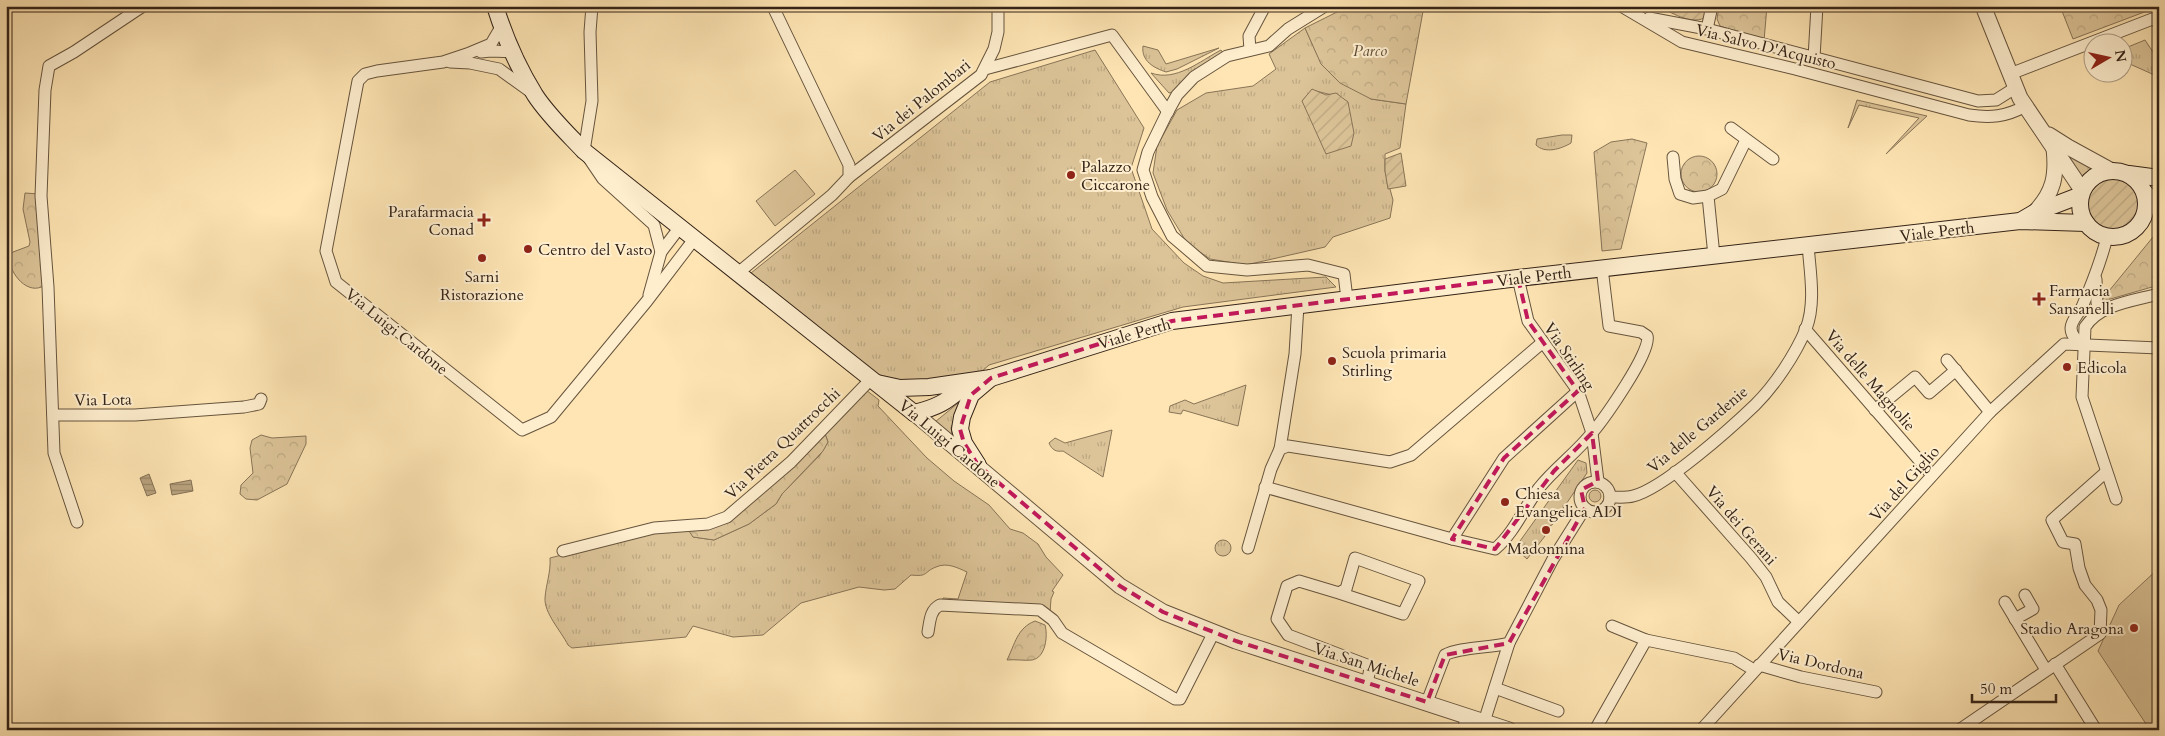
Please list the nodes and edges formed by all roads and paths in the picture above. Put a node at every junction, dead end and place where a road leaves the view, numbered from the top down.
1 (143, 6) edge
2 (495, 6) edge
3 (592, 6) edge
4 (776, 6) edge
5 (998, 6) edge
6 (1265, 6) edge
7 (1325, 6) edge
8 (1531, 6) edge
9 (1549, 6) edge
10 (1621, 6) edge
11 (1712, 6) edge
12 (1817, 6) edge
13 (1983, 6) edge
14 (1634, 14) junction
15 (1680, 25) junction
16 (2159, 25) edge
17 (501, 27) junction
18 (1707, 29) junction
19 (1678, 38) junction
20 (1250, 50) junction
21 (514, 52) junction
22 (1814, 58) junction
23 (468, 59) junction
24 (985, 69) junction
25 (1866, 71) junction
26 (2012, 81) junction
27 (1862, 87) junction
28 (535, 95) junction
29 (2024, 106) junction
30 (1168, 112) junction
31 (1731, 128) dead end
32 (2044, 131) junction
33 (1746, 140) junction
34 (2054, 147) junction
35 (584, 151) junction
36 (1673, 157) dead end
37 (1773, 159) dead end
38 (2110, 170) junction
39 (2129, 174) junction
40 (849, 177) junction
41 (2159, 178) edge
42 (2143, 187) junction
43 (2082, 193) junction
44 (1708, 196) junction
45 (2159, 204) edge
46 (2027, 217) junction
47 (2159, 220) edge
48 (2086, 223) junction
49 (2140, 225) junction
50 (680, 227) junction
51 (2107, 237) junction
52 (695, 238) junction
53 (1808, 245) junction
54 (661, 252) junction
55 (1714, 256) junction
56 (1602, 268) junction
57 (2098, 270) junction
58 (738, 273) junction
59 (1518, 278) junction
60 (2159, 294) edge
61 (1347, 299) junction
62 (647, 301) junction
63 (1298, 305) junction
64 (2103, 310) junction
65 (1805, 329) junction
66 (2084, 339) junction
67 (1543, 342) junction
68 (2159, 348) edge
69 (1947, 360) dead end
70 (1956, 370) junction
71 (991, 378) junction
72 (875, 380) junction
73 (971, 381) junction
74 (940, 386) junction
75 (1578, 391) junction
76 (262, 399) dead end
77 (1876, 410) junction
78 (1990, 412) junction
79 (914, 413) junction
80 (53, 415) junction
81 (1592, 434) junction
82 (1280, 448) junction
83 (978, 465) junction
84 (1676, 472) junction
85 (2106, 472) junction
86 (1932, 475) junction
87 (1598, 482) junction
88 (1265, 487) junction
89 (1610, 497) junction
90 (2116, 499) dead end
91 (1585, 508) junction
92 (77, 522) dead end
93 (1452, 539) junction
94 (1248, 548) dead end
95 (563, 551) dead end
96 (1339, 593) junction
97 (2025, 595) dead end
98 (2005, 602) dead end
99 (2016, 619) junction
100 (1799, 622) junction
101 (1612, 626) dead end
102 (928, 632) dead end
103 (1214, 632) junction
104 (1646, 640) junction
105 (1509, 643) junction
106 (2051, 667) junction
107 (1756, 668) junction
108 (1367, 683) junction
109 (1495, 688) junction
110 (1876, 692) dead end
111 (1427, 702) junction
112 (1558, 711) dead end
113 (1484, 722) junction
114 (1465, 723) edge
115 (1509, 730) edge
116 (1596, 730) edge
117 (1701, 730) edge
118 (1958, 730) edge
119 (2096, 730) edge

1 - 80 street
2 - 17 main road, Via Luigi Cardone
3 - 35 street
4 - 40 street
5 - 24 street, Via dei Palombari
6 - 20 street
7 - 20 street
8 - 9 street
10 - 14 street
11 - 18 street
12 - 22 street
13 - 26 street
14 - 15 street
14 - 19 street
15 - 18 street, Via Salvo D'Acquisto
15 - 19 street, Via Salvo D'Acquisto
16 - 26 street, Via Salvo D'Acquisto
17 - 21 main road, Via Luigi Cardone
17 - 23 street, Via Luigi Cardone
18 - 22 street, Via Salvo D'Acquisto
19 - 27 street, Via Salvo D'Acquisto
20 - 30 street
21 - 23 street, Via Luigi Cardone
21 - 28 main road, Via Luigi Cardone
22 - 25 street, Via Salvo D'Acquisto
23 - 28 street, Via Luigi Cardone
23 - 62 street, Via Luigi Cardone
24 - 30 street
24 - 40 street, Via dei Palombari
25 - 26 street, Via Salvo D'Acquisto
25 - 27 street
26 - 29 street
27 - 29 street, Via Salvo D'Acquisto
28 - 35 main road, Via Luigi Cardone
29 - 32 street
30 - 61 street
31 - 33 street
32 - 34 street
32 - 38 street
33 - 37 street
33 - 44 street
34 - 43 street
34 - 46 street
35 - 50 main road, Via Luigi Cardone
35 - 54 street, Via Luigi Cardone
36 - 44 street
38 - 39 main road
38 - 43 main road
39 - 41 main road
39 - 42 main road
40 - 58 street, Via dei Palombari
42 - 45 street
42 - 49 main road
43 - 46 main road, Viale Perth
43 - 48 main road
44 - 55 street
46 - 48 main road, Viale Perth
46 - 53 main road, Viale Perth
47 - 49 main road
48 - 51 main road
49 - 51 main road
50 - 52 main road, Via Luigi Cardone
50 - 54 street, Via Luigi Cardone
51 - 57 street
52 - 58 main road, Via Luigi Cardone
52 - 62 street, Via Luigi Cardone
53 - 55 main road, Viale Perth
53 - 65 street, Via delle Gardenie
54 - 62 street, Via Luigi Cardone
55 - 56 main road, Viale Perth
56 - 59 main road, Viale Perth
56 - 81 street
57 - 64 street
57 - 66 street
58 - 72 main road, Via Luigi Cardone
59 - 61 main road, Viale Perth
59 - 67 street, Via Stirling
60 - 64 street
61 - 63 main road, Viale Perth
63 - 71 main road, Viale Perth
63 - 82 street
64 - 66 street
65 - 77 street, Via delle Magnolie
65 - 84 street, Via delle Gardenie
66 - 68 street, Via del Giglio
66 - 78 street, Via del Giglio
66 - 85 street
67 - 75 street, Via Stirling
67 - 82 street
69 - 70 street
70 - 77 street
70 - 78 street
71 - 73 main road, Viale Perth
71 - 83 main road, Viale Perth
72 - 74 main road, Viale Perth
72 - 79 main road, Via Luigi Cardone
72 - 95 street, Via Pietra Quattrocchi
73 - 74 main road, Viale Perth
73 - 79 main road
74 - 79 main road, Viale Perth
75 - 81 street, Via Stirling
75 - 93 street
76 - 80 street, Via Lota
77 - 86 street, Via delle Magnolie
78 - 86 street, Via del Giglio
79 - 83 street, Via Luigi Cardone
80 - 92 street, Via Lota
81 - 87 street, Via Stirling
81 - 93 street
82 - 88 street
83 - 103 street, Via Luigi Cardone
84 - 89 street, Via delle Gardenie
84 - 100 street, Via dei Gerani
85 - 90 street
85 - 106 street
86 - 100 street, Via del Giglio
87 - 89 street
87 - 91 street
88 - 93 street
88 - 94 street
89 - 91 street
91 - 105 street
96 - 96 street
96 - 108 street
97 - 99 street
98 - 99 street
99 - 106 street
100 - 107 street, Via del Giglio
101 - 104 street, Via Dordona
102 - 103 street
103 - 108 street, Via San Michele
104 - 107 street, Via Dordona
104 - 116 street
105 - 109 street
105 - 111 street
106 - 118 street
106 - 119 street
107 - 110 street, Via Dordona
107 - 117 street, Via del Giglio
108 - 111 street, Via San Michele
109 - 112 street
109 - 113 street
111 - 114 street, Via San Michele
113 - 114 street, Via San Michele
113 - 115 street, Via San Michele

